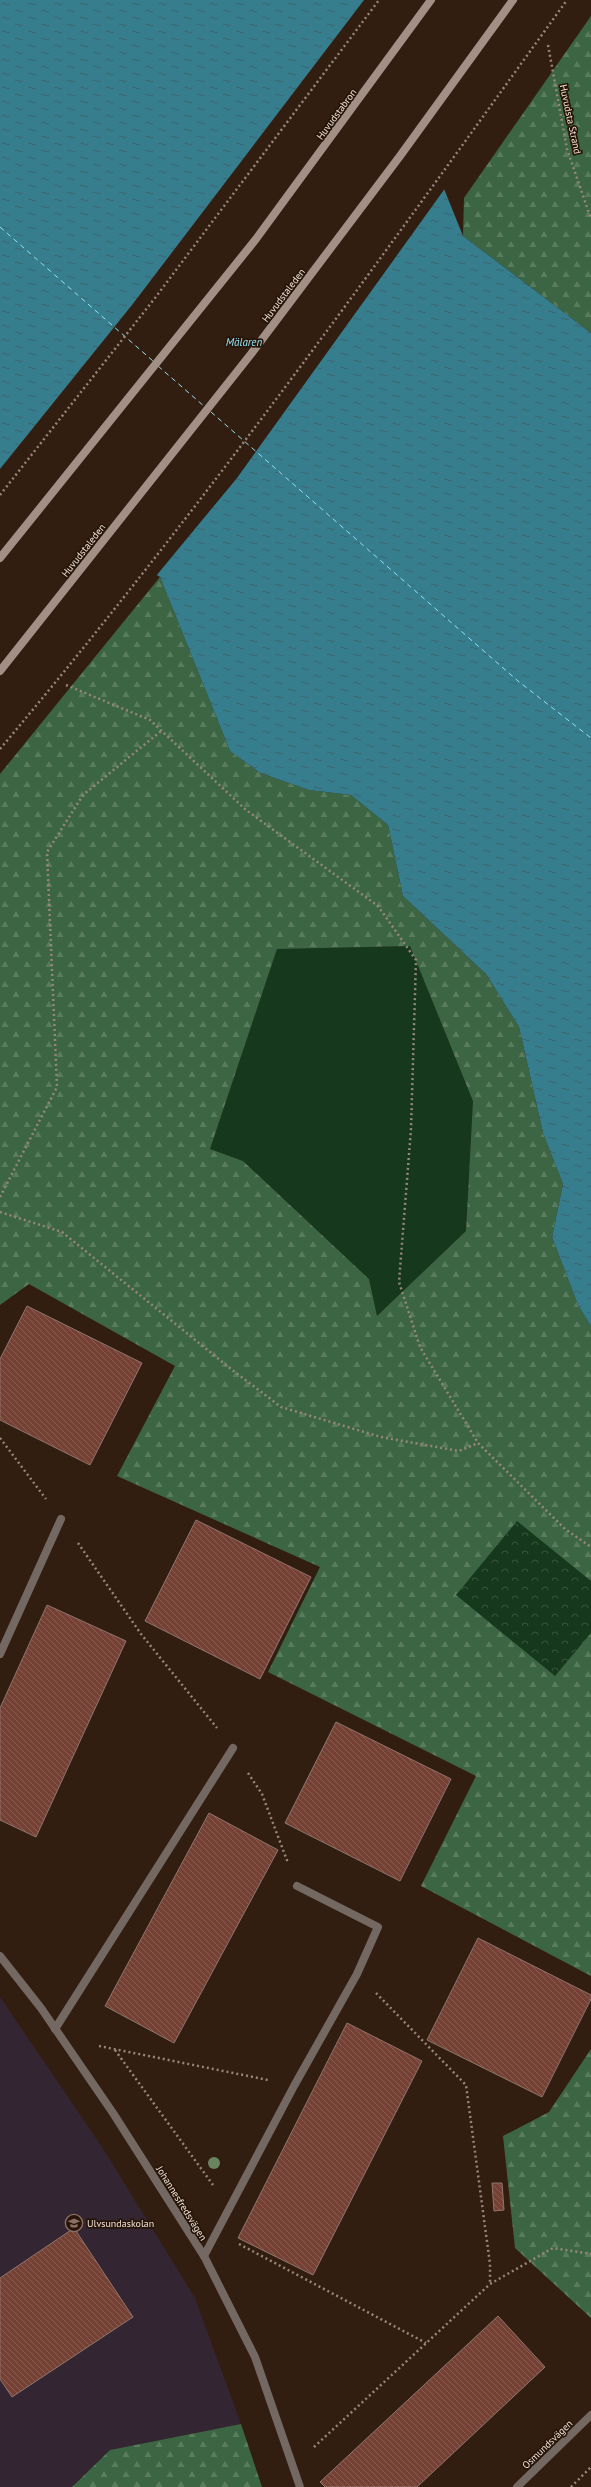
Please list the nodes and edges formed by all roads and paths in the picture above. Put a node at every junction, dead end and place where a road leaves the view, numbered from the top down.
1 (379, 0) edge
2 (431, 0) edge
3 (513, 0) edge
4 (567, 0) edge
5 (548, 45) dead end
6 (591, 219) edge
7 (0, 494) edge
8 (0, 558) edge
9 (0, 671) edge
10 (66, 685) dead end
11 (161, 730) junction
12 (0, 749) edge
13 (0, 1197) edge
14 (0, 1212) edge
15 (0, 1438) edge
16 (478, 1443) junction
17 (61, 1519) junction
18 (591, 1547) edge
19 (0, 1654) edge
20 (233, 1748) junction
21 (297, 1886) joint
22 (0, 1956) edge
23 (357, 1974) junction
24 (55, 2029) junction
25 (61, 2039) junction
26 (114, 2049) junction
27 (294, 2086) junction
28 (230, 2208) junction
29 (217, 2232) junction
30 (591, 2254) edge
31 (204, 2256) junction
32 (490, 2284) junction
33 (426, 2343) junction
34 (591, 2415) edge
35 (293, 2466) junction
36 (591, 2468) edge
37 (300, 2487) edge
38 (518, 2487) edge
39 (571, 2487) edge

1 - 7 path
2 - 8 main road, Huvudstabron
3 - 9 main road, Huvudstaleden
4 - 12 path
5 - 6 path, Huvudsta Strand
10 - 11 path
11 - 13 path
11 - 16 path
14 - 16 path
15 - 17 path
16 - 18 path
17 - 19 street
17 - 20 path
20 - 21 path
20 - 24 street
21 - 23 street
22 - 24 street, Johannesfredsvägen
23 - 27 street
23 - 32 path
24 - 25 street, Johannesfredsvägen
25 - 26 path
25 - 31 street, Johannesfredsvägen
26 - 27 path
26 - 28 path
27 - 28 street
28 - 29 street
29 - 31 street
29 - 33 path
30 - 32 path
31 - 35 street, Johannesfredsvägen
32 - 33 path
33 - 35 path
34 - 38 street, Osmundsvägen
35 - 37 street, Johannesfredsvägen
36 - 39 path

